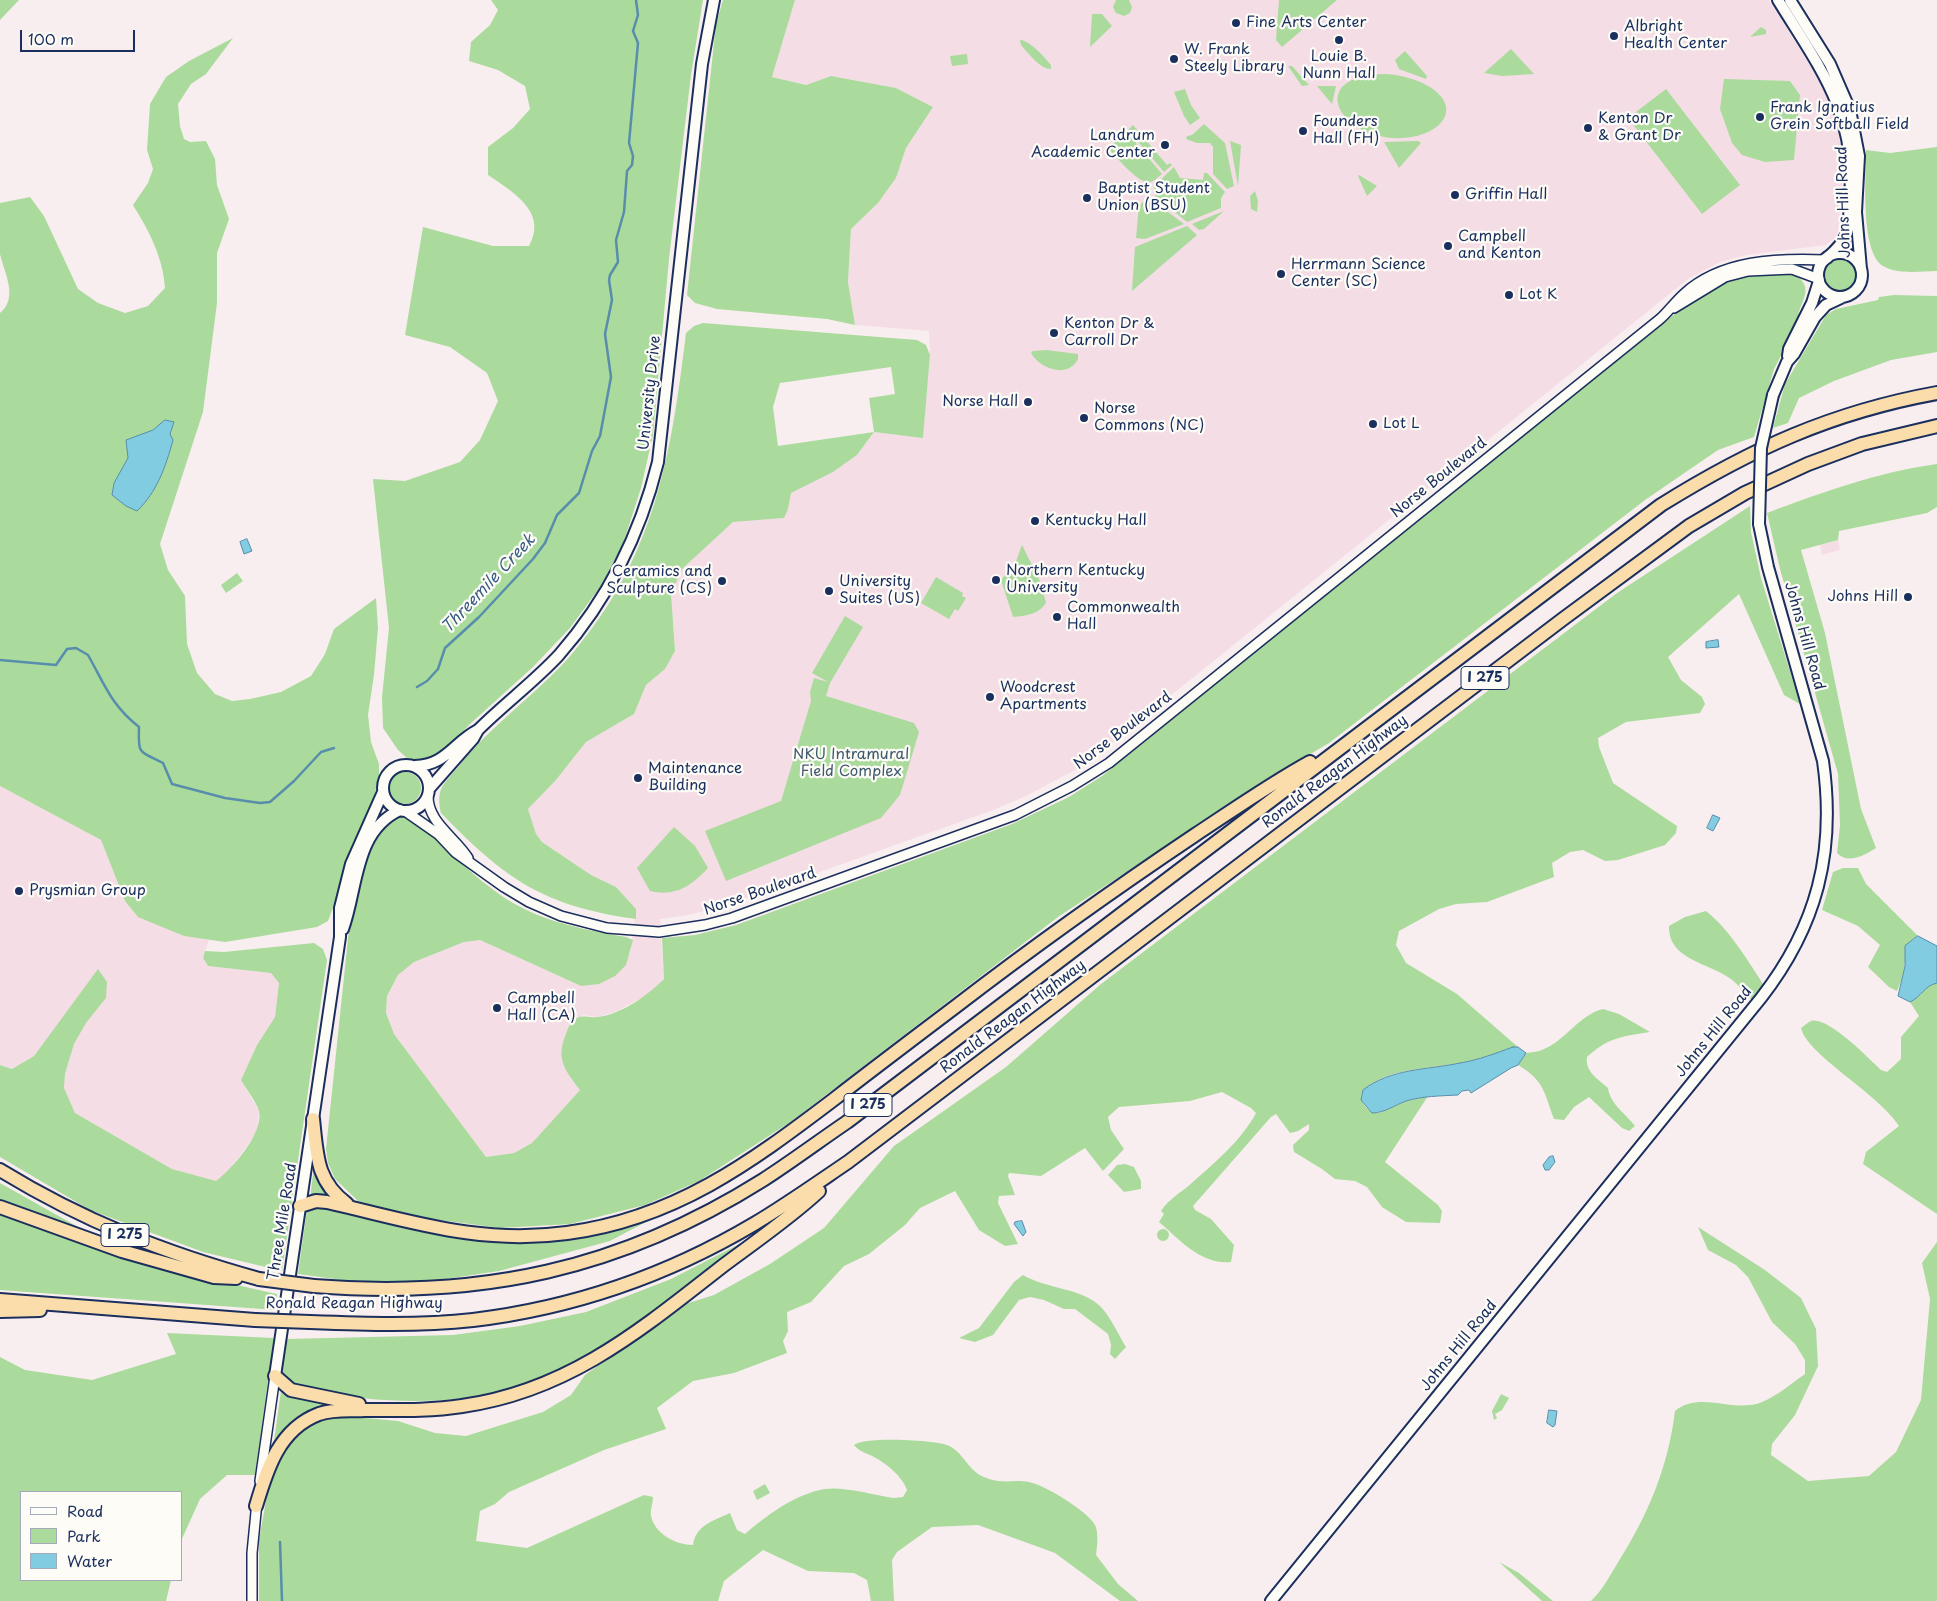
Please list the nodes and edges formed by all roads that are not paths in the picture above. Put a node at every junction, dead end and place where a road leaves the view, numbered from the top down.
1 (714, 0) edge
2 (1778, 0) edge
3 (1790, 0) edge
4 (1826, 258) junction
5 (1861, 269) junction
6 (1819, 280) junction
7 (1843, 297) junction
8 (1671, 309) junction
9 (1787, 362) junction
10 (1937, 394) edge
11 (1937, 426) edge
12 (478, 730) junction
13 (1346, 743) junction
14 (415, 766) junction
15 (383, 792) junction
16 (429, 792) junction
17 (403, 811) junction
18 (469, 861) junction
19 (340, 937) junction
20 (313, 1120) junction
21 (848, 1162) junction
22 (0, 1170) edge
23 (300, 1206) junction
24 (0, 1207) edge
25 (351, 1207) junction
26 (259, 1279) junction
27 (0, 1300) edge
28 (87, 1307) junction
29 (0, 1311) edge
30 (275, 1376) junction
31 (389, 1410) junction
32 (256, 1506) junction
33 (252, 1601) edge
34 (1271, 1601) edge

1 - 12 main road, University Drive
2 - 4 main road, Johns Hill Road
3 - 5 main road, Johns Hill Road
4 - 5 main road
4 - 6 main road
4 - 8 street, Norse Boulevard
5 - 7 main road
6 - 7 main road
6 - 8 street, Norse Boulevard
6 - 9 main road, Johns Hill Road
7 - 9 main road, Johns Hill Road
8 - 18 street, Norse Boulevard
9 - 34 main road, Johns Hill Road, bridge
10 - 13 highway, Ronald Reagan Highway / I 275
11 - 21 highway, Ronald Reagan Highway / I 275
12 - 14 main road, University Drive
12 - 16 main road, University Drive
13 - 25 highway
13 - 26 highway, Ronald Reagan Highway / I 275, bridge
14 - 15 main road
14 - 16 main road
15 - 17 main road
15 - 19 main road, Three Mile Road
16 - 17 main road
16 - 18 street, Norse Boulevard
17 - 18 street, Norse Boulevard
17 - 19 main road, Three Mile Road
19 - 20 main road, Three Mile Road
20 - 23 main road, Three Mile Road
20 - 25 highway
21 - 28 highway, Ronald Reagan Highway / I 275, bridge
21 - 31 highway
22 - 26 highway, Ronald Reagan Highway / I 275
23 - 25 highway
23 - 30 main road, Three Mile Road
24 - 26 highway
27 - 28 highway, Ronald Reagan Highway / I 275
28 - 29 highway
30 - 31 highway
30 - 32 street, Three Mile Road
31 - 32 highway
32 - 33 street, Three Mile Road

